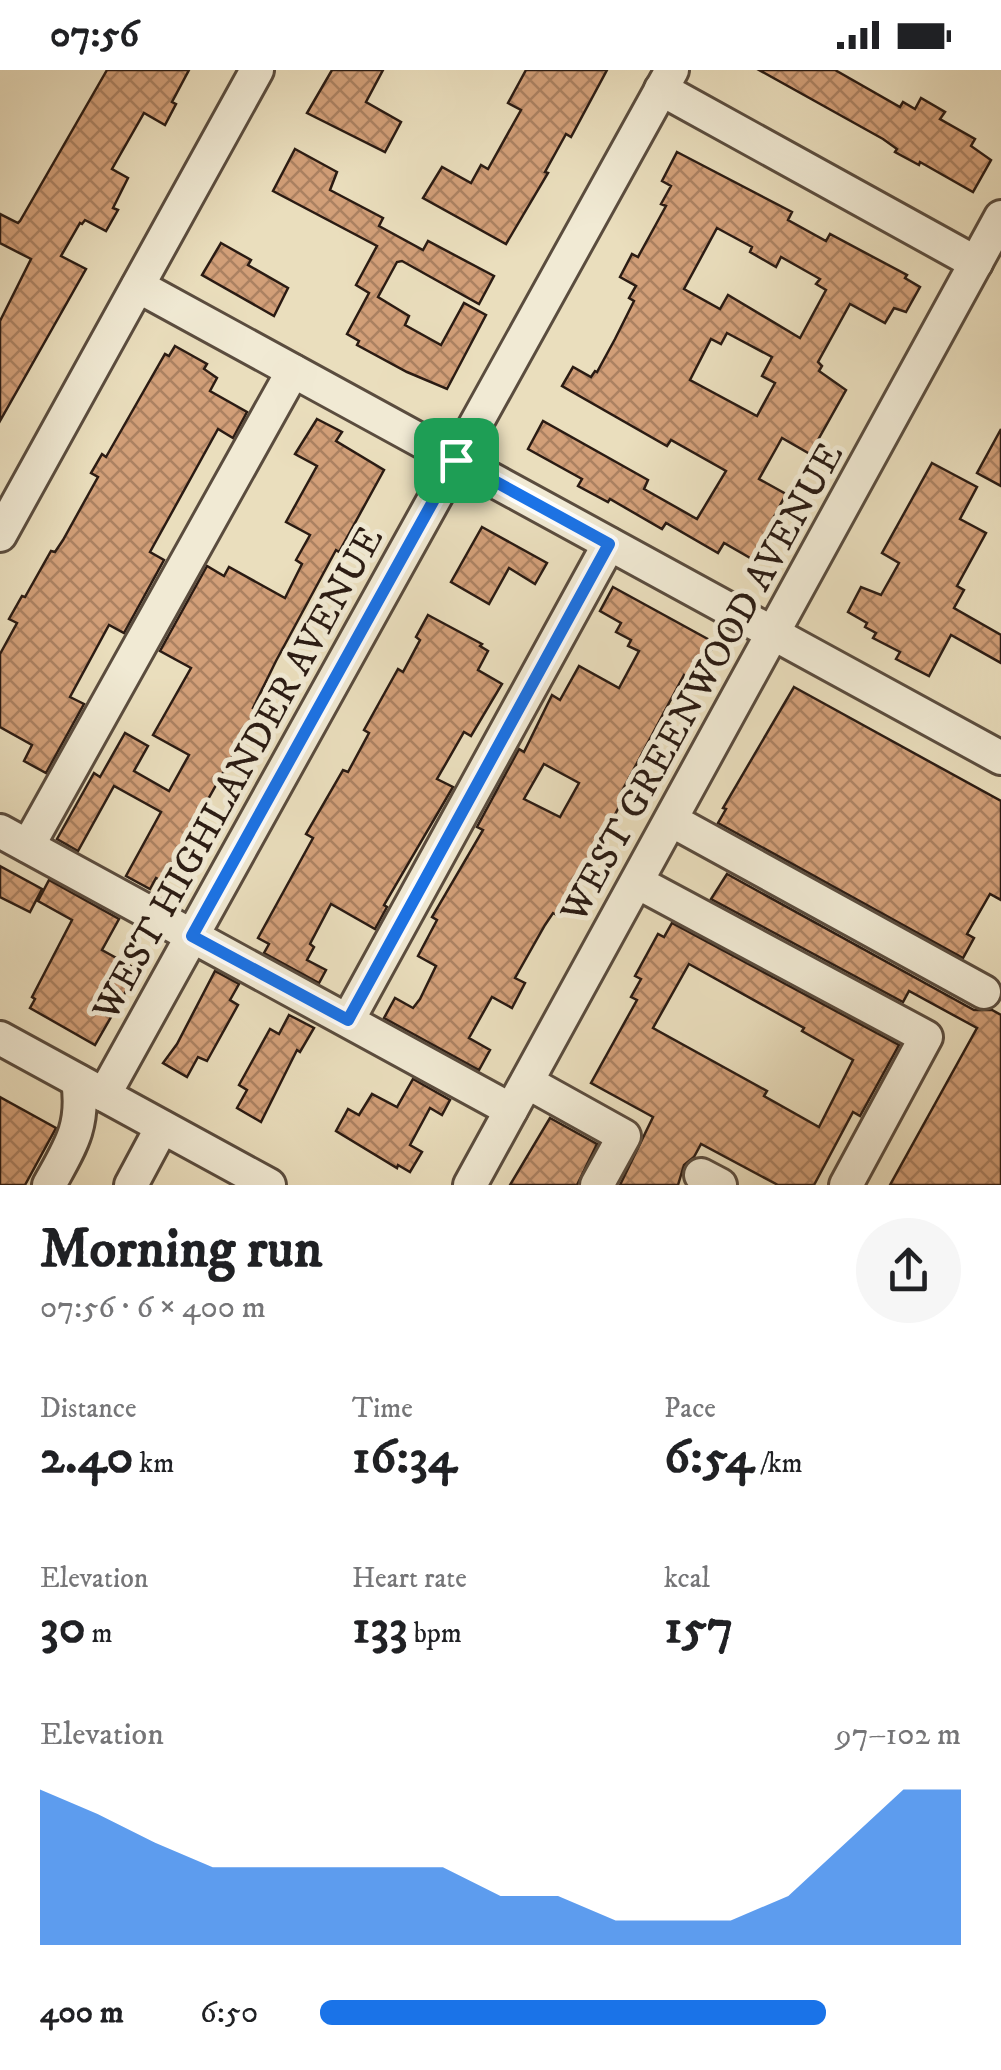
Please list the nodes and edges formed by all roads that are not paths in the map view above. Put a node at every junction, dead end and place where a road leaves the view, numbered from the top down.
1 (257, 70) edge
2 (667, 79) edge
3 (1001, 216) edge
4 (976, 263) junction
5 (138, 286) junction
6 (294, 371) junction
7 (456, 460) junction
8 (0, 535) edge
9 (609, 544) junction
10 (774, 634) junction
11 (1001, 758) edge
12 (671, 820) junction
13 (14, 838) edge
14 (637, 882) junction
15 (192, 936) junction
16 (984, 992) dead end
17 (348, 1020) junction
18 (0, 1038) edge
19 (91, 1088) junction
20 (519, 1096) junction
21 (162, 1127) junction
22 (48, 1185) edge
23 (131, 1185) edge
24 (268, 1185) edge
25 (470, 1185) edge
26 (597, 1185) edge
27 (846, 1185) edge

1 - 5 street
2 - 4 street
2 - 7 street, WEST HIGHLANDER AVENUE
3 - 4 street, WEST GREENWOOD AVENUE
4 - 10 street, WEST GREENWOOD AVENUE
5 - 6 street
5 - 8 street
6 - 7 street
6 - 13 street
7 - 9 street
7 - 15 street, WEST HIGHLANDER AVENUE
9 - 10 street
9 - 17 street
10 - 11 street
10 - 12 street, WEST GREENWOOD AVENUE
12 - 14 street, WEST GREENWOOD AVENUE
12 - 16 street
13 - 15 street
14 - 20 street, WEST GREENWOOD AVENUE
14 - 27 street
15 - 17 street
15 - 19 street, WEST HIGHLANDER AVENUE
17 - 20 street
18 - 19 street
19 - 21 street
19 - 22 street
20 - 25 street, WEST GREENWOOD AVENUE
20 - 26 street
21 - 23 street
21 - 24 street

